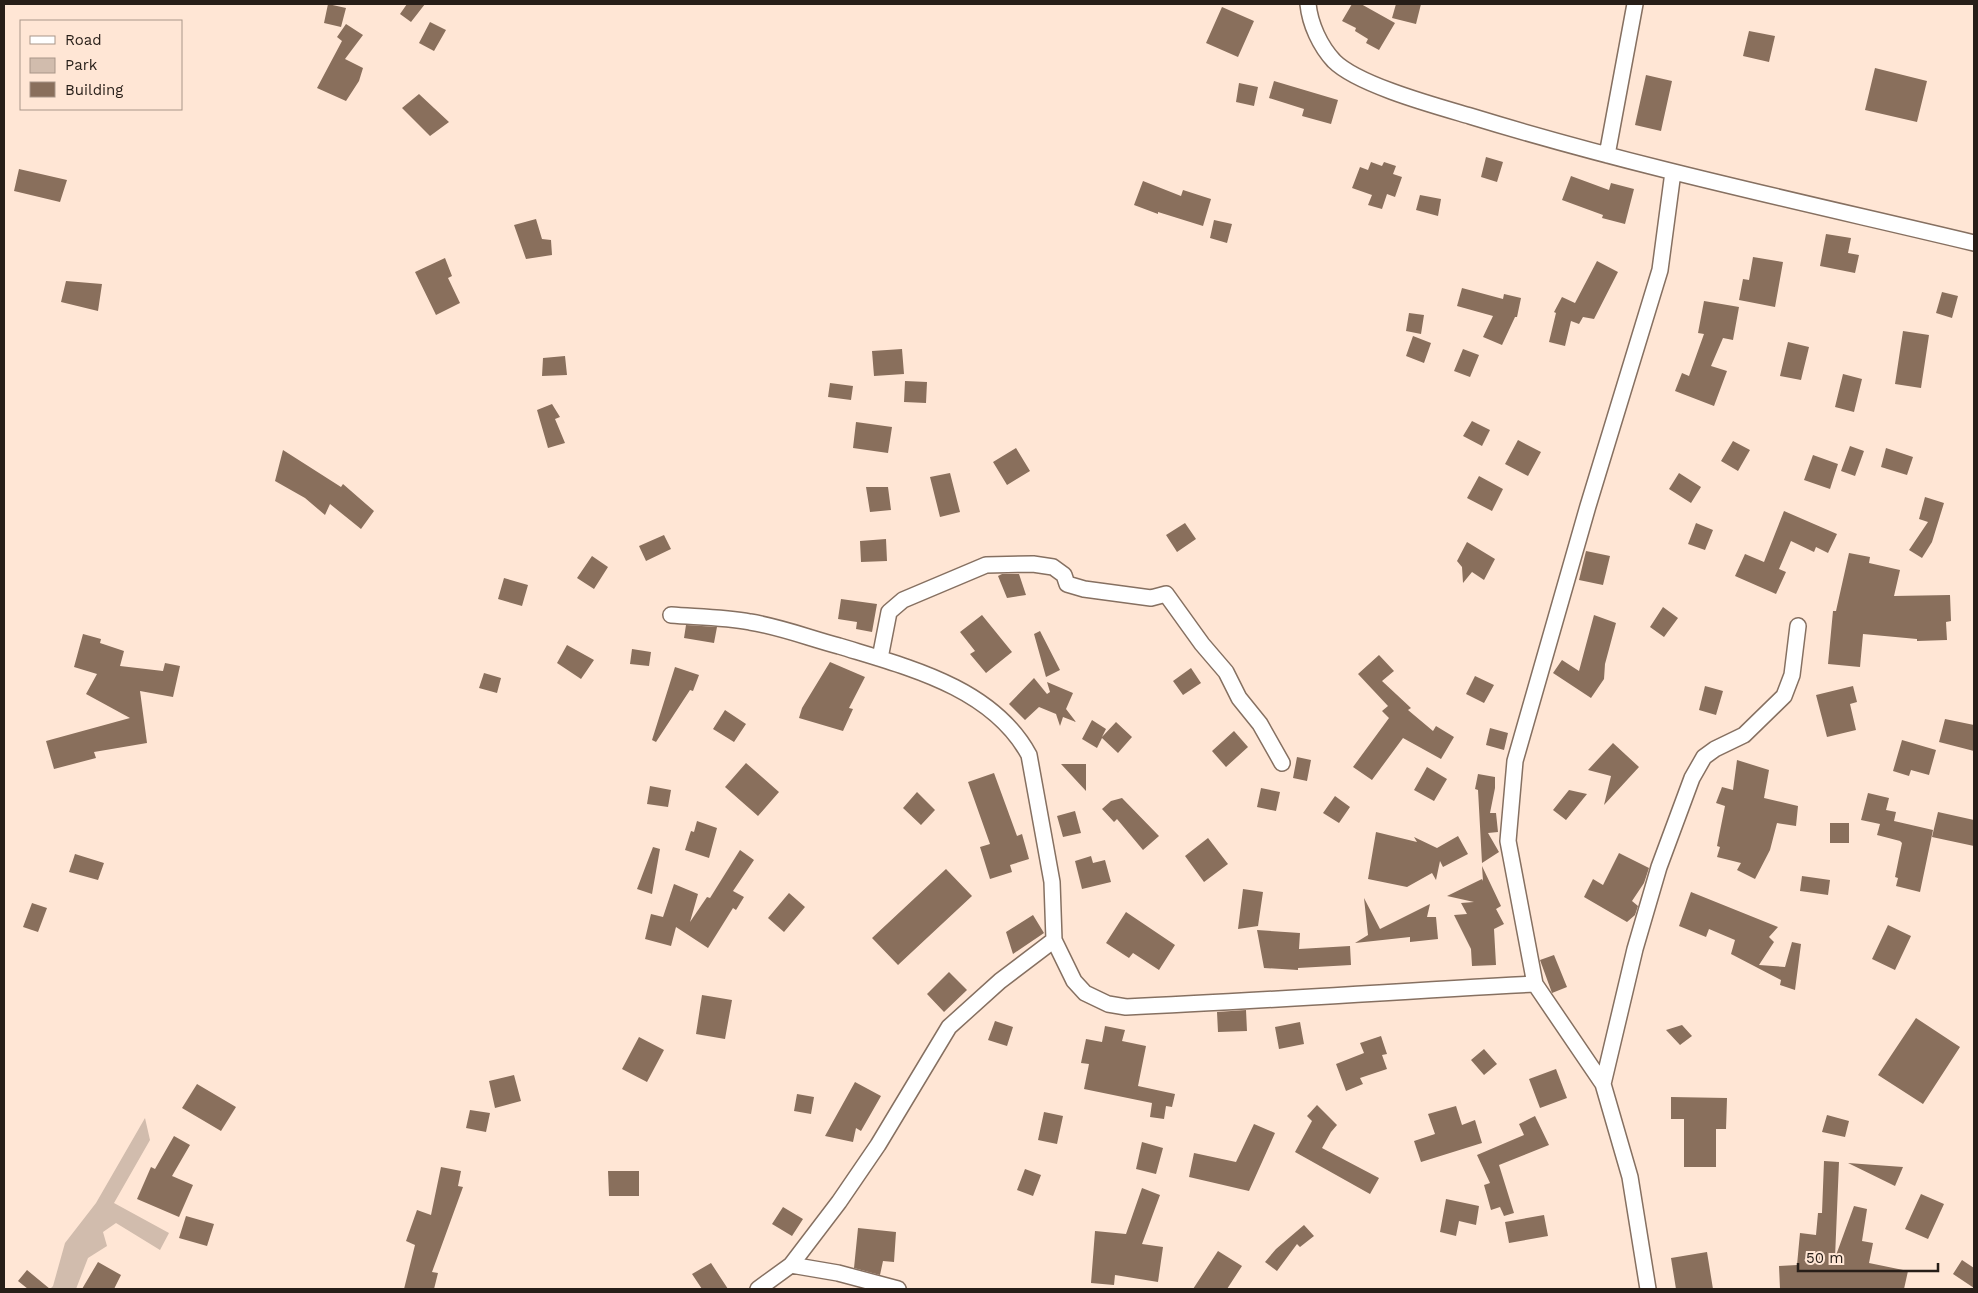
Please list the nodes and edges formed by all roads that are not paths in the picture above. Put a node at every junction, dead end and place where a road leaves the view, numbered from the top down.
1 (1308, 4) edge
2 (1635, 4) edge
3 (1607, 155) junction
4 (1673, 172) junction
5 (1974, 243) edge
6 (671, 615) dead end
7 (1798, 626) dead end
8 (880, 658) junction
9 (1282, 763) dead end
10 (1054, 940) junction
11 (1535, 984) junction
12 (1604, 1084) junction
13 (791, 1265) junction
14 (758, 1289) edge
15 (898, 1289) edge
16 (1648, 1289) edge

1 - 3 street
2 - 3 street
3 - 4 street
4 - 5 street
4 - 11 street
6 - 8 street
7 - 12 street
8 - 9 street
8 - 10 street
10 - 11 street
10 - 13 street
11 - 12 street
12 - 16 street
13 - 14 street
13 - 15 street

